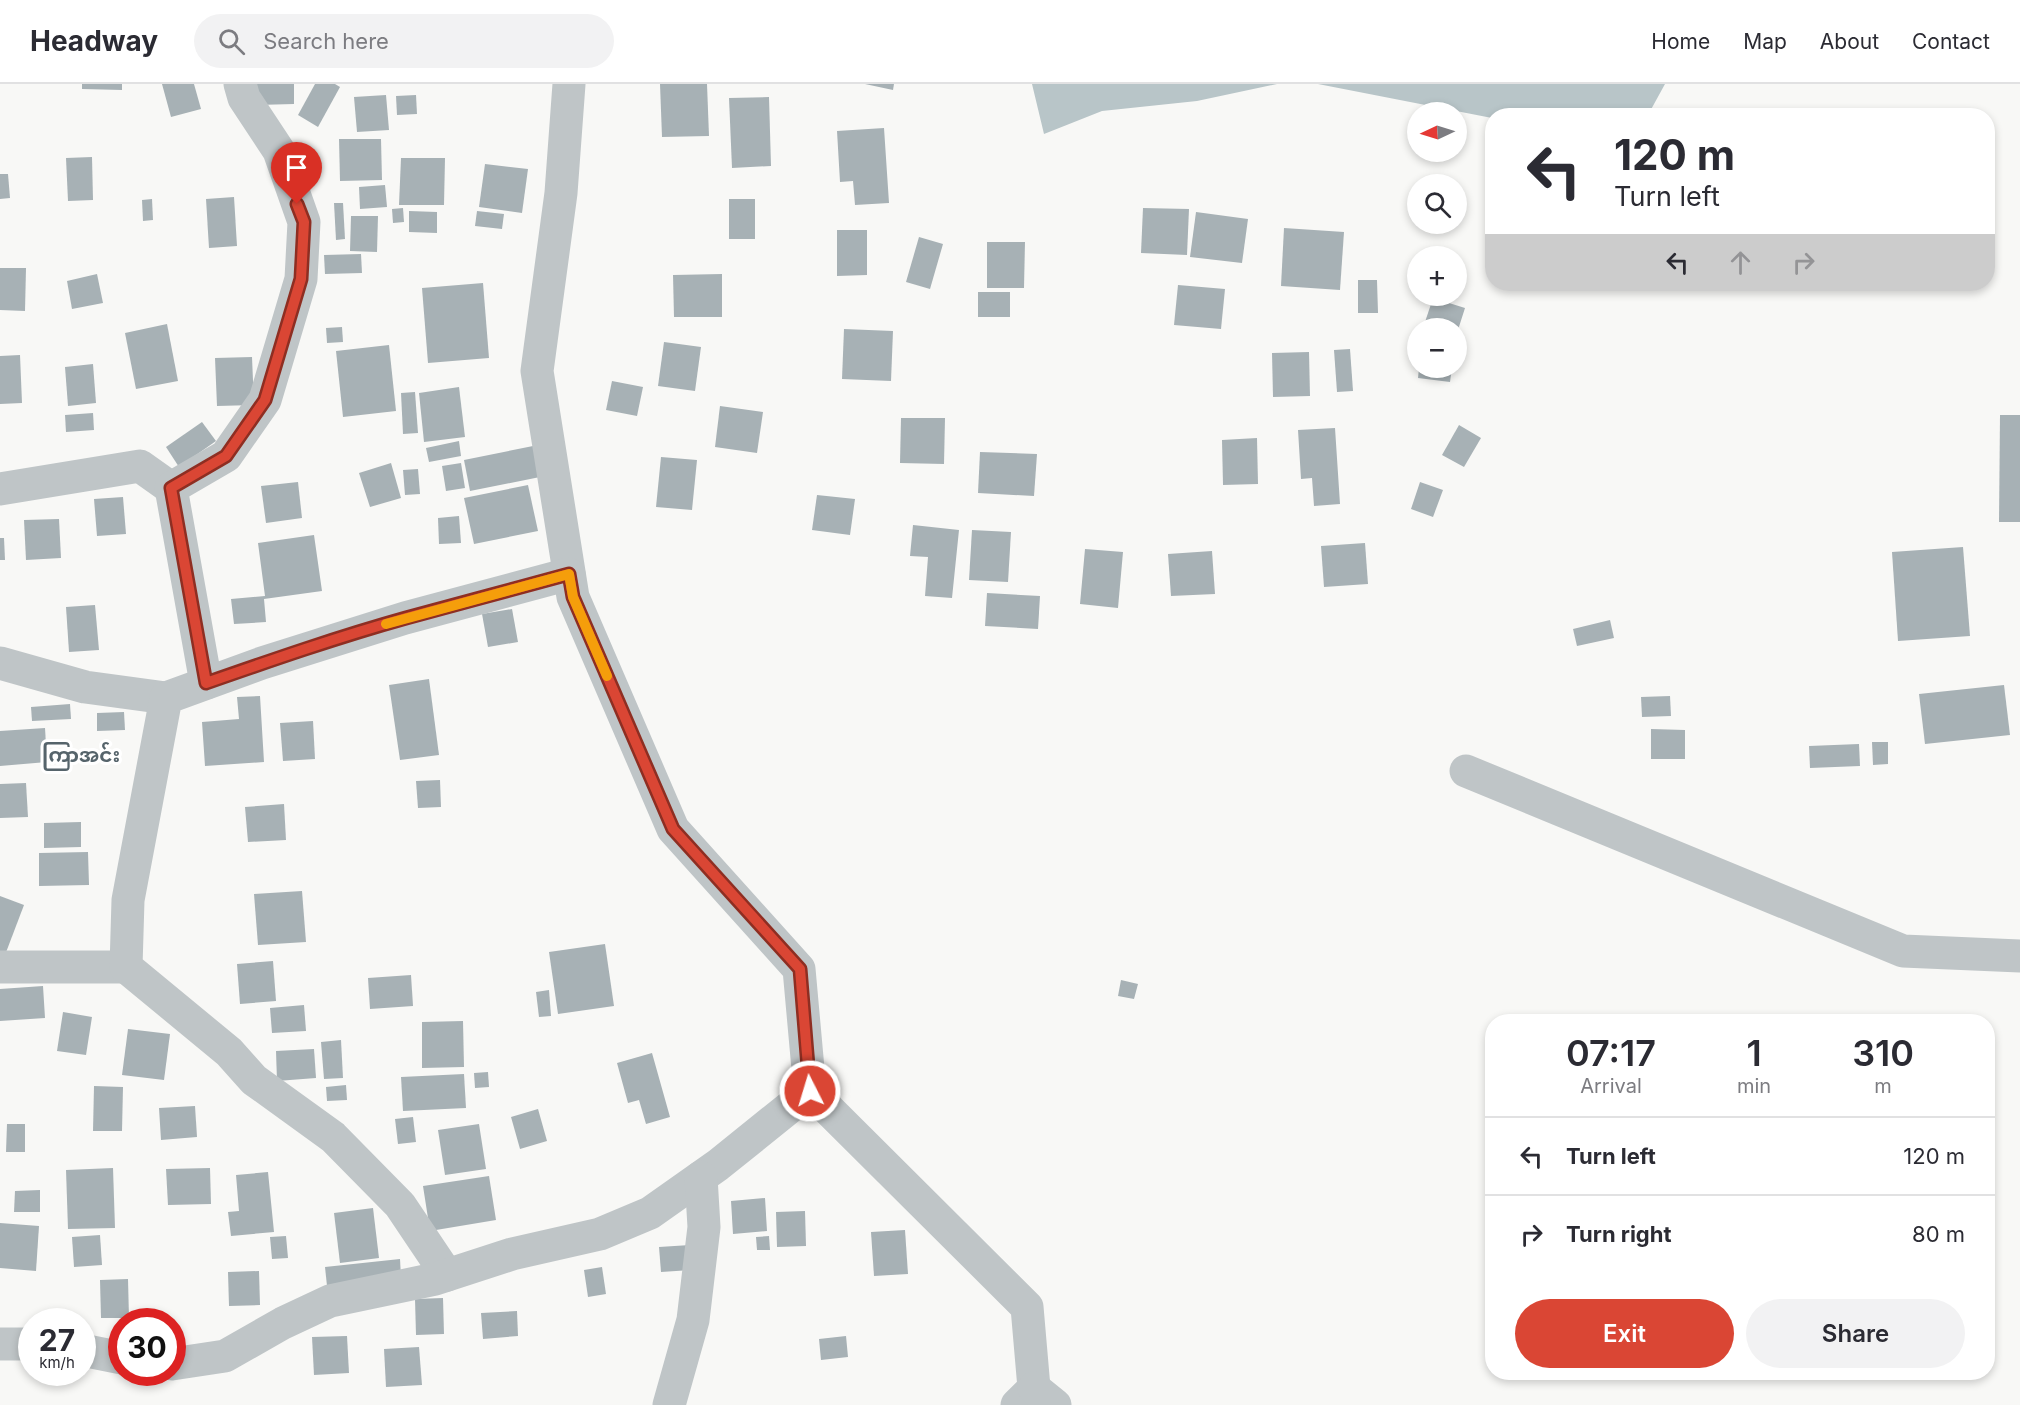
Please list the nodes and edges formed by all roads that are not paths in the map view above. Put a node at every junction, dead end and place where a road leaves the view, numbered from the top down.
1 (240, 84) edge
2 (569, 84) edge
3 (171, 488) junction
4 (0, 489) edge
5 (569, 574) junction
6 (0, 663) edge
7 (206, 683) junction
8 (166, 698) junction
9 (1466, 771) dead end
10 (2020, 956) edge
11 (0, 967) edge
12 (126, 967) junction
13 (810, 1091) junction
14 (701, 1178) junction
15 (447, 1275) junction
16 (0, 1344) edge
17 (18, 1344) edge
18 (186, 1362) edge
19 (1035, 1399) edge
20 (669, 1405) edge

1 - 3 street
2 - 5 street
3 - 4 street
3 - 7 street
5 - 7 street
5 - 13 street
6 - 8 street
7 - 8 street
8 - 12 street
9 - 10 street
11 - 12 street
12 - 15 street
13 - 14 street
13 - 19 street
14 - 15 street
14 - 20 street
15 - 18 street
16 - 17 street

